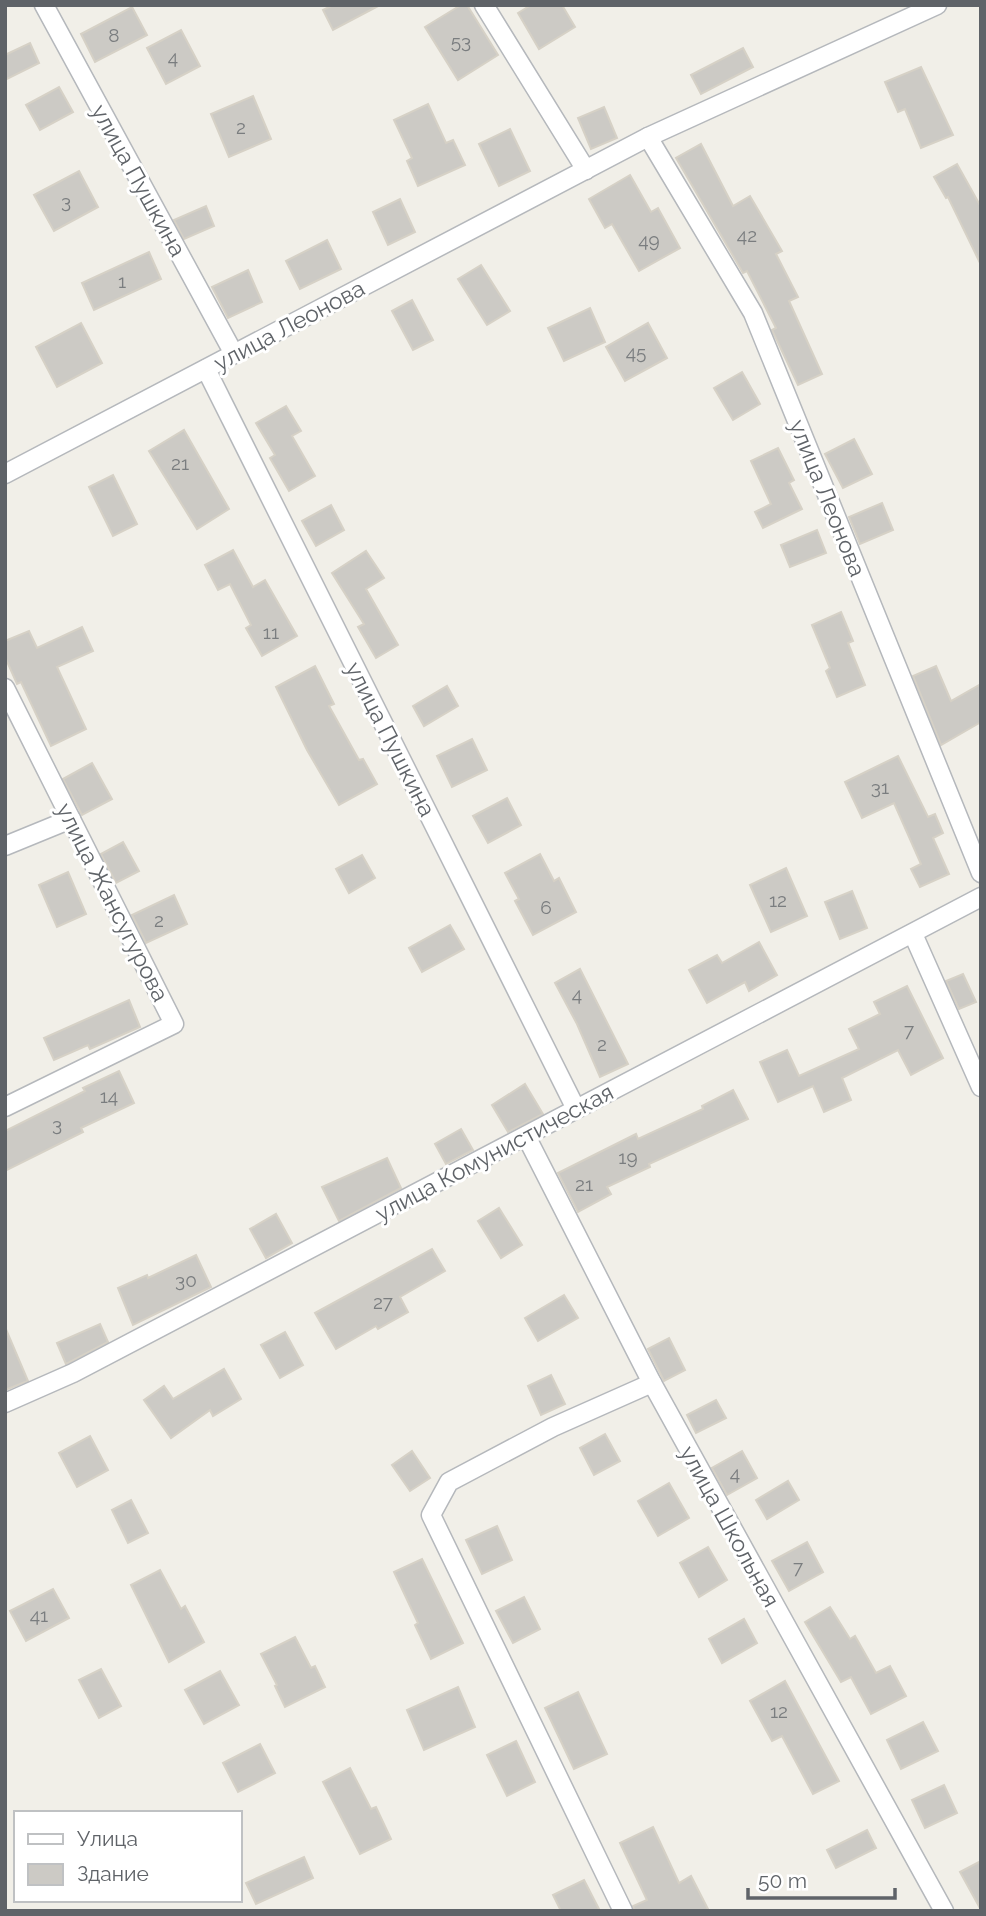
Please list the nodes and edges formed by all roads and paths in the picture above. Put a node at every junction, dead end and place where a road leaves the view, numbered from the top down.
1 (44, 5) edge
2 (484, 5) edge
3 (937, 5) edge
4 (648, 137) junction
5 (586, 170) junction
6 (234, 354) junction
7 (206, 369) junction
8 (5, 474) edge
9 (6, 690) edge
10 (71, 819) junction
11 (5, 846) edge
12 (981, 873) edge
13 (981, 897) edge
14 (914, 934) junction
15 (981, 1087) edge
16 (5, 1107) edge
17 (576, 1109) junction
18 (526, 1136) junction
19 (652, 1384) junction
20 (5, 1403) edge
21 (623, 1911) edge
22 (944, 1911) edge

1 - 6 street, улица Пушкина
2 - 5 street
3 - 4 street, улица Леонова
4 - 5 street, улица Леонова
4 - 12 street, улица Леонова
5 - 6 street, улица Леонова
6 - 7 street, улица Леонова
7 - 8 street, улица Леонова
7 - 17 street, улица Пушкина
9 - 10 street, улица Жансугурова
10 - 11 street
10 - 16 street, улица Жансугурова
13 - 14 street, улица Комунистическая
14 - 15 street
14 - 17 street, улица Комунистическая
17 - 18 street, улица Комунистическая
18 - 19 street, улица Школьная
18 - 20 street, улица Комунистическая
19 - 21 street
19 - 22 street, улица Школьная

